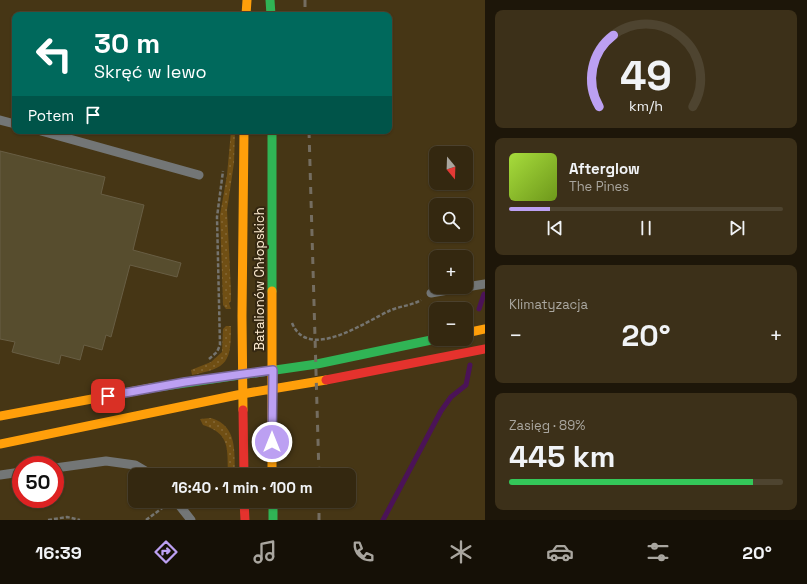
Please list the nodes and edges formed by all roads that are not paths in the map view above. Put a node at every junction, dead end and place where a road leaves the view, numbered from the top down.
1 (247, 0) edge
2 (270, 0) edge
3 (246, 12) edge
4 (271, 12) edge
5 (0, 120) edge
6 (12, 123) edge
7 (52, 134) edge
8 (244, 134) edge
9 (272, 134) edge
10 (199, 175) dead end
11 (485, 284) edge
12 (473, 286) edge
13 (485, 329) edge
14 (473, 332) edge
15 (429, 340) edge
16 (485, 349) edge
17 (273, 370) junction
18 (242, 374) junction
19 (272, 389) junction
20 (242, 394) junction
21 (0, 416) edge
22 (0, 444) edge
23 (64, 467) edge
24 (140, 468) edge
25 (244, 468) edge
26 (272, 468) edge
27 (12, 473) edge
28 (0, 475) edge
29 (182, 508) edge
30 (244, 508) edge
31 (273, 508) edge
32 (191, 520) edge
33 (245, 520) edge
34 (273, 520) edge

1 - 3 main road
2 - 4 main road
5 - 6 lane
7 - 10 lane
8 - 18 main road, Batalionów Chłopskich
9 - 17 main road, Batalionów Chłopskich
11 - 12 lane
13 - 14 main road
15 - 17 main road
16 - 19 main road
17 - 18 main road
17 - 19 main road, Batalionów Chłopskich
18 - 20 main road, Batalionów Chłopskich
18 - 21 main road
19 - 20 main road
19 - 26 main road, Batalionów Chłopskich
20 - 22 main road
20 - 25 main road, Batalionów Chłopskich
23 - 24 lane
27 - 28 lane
29 - 32 lane
30 - 33 main road
31 - 34 main road

